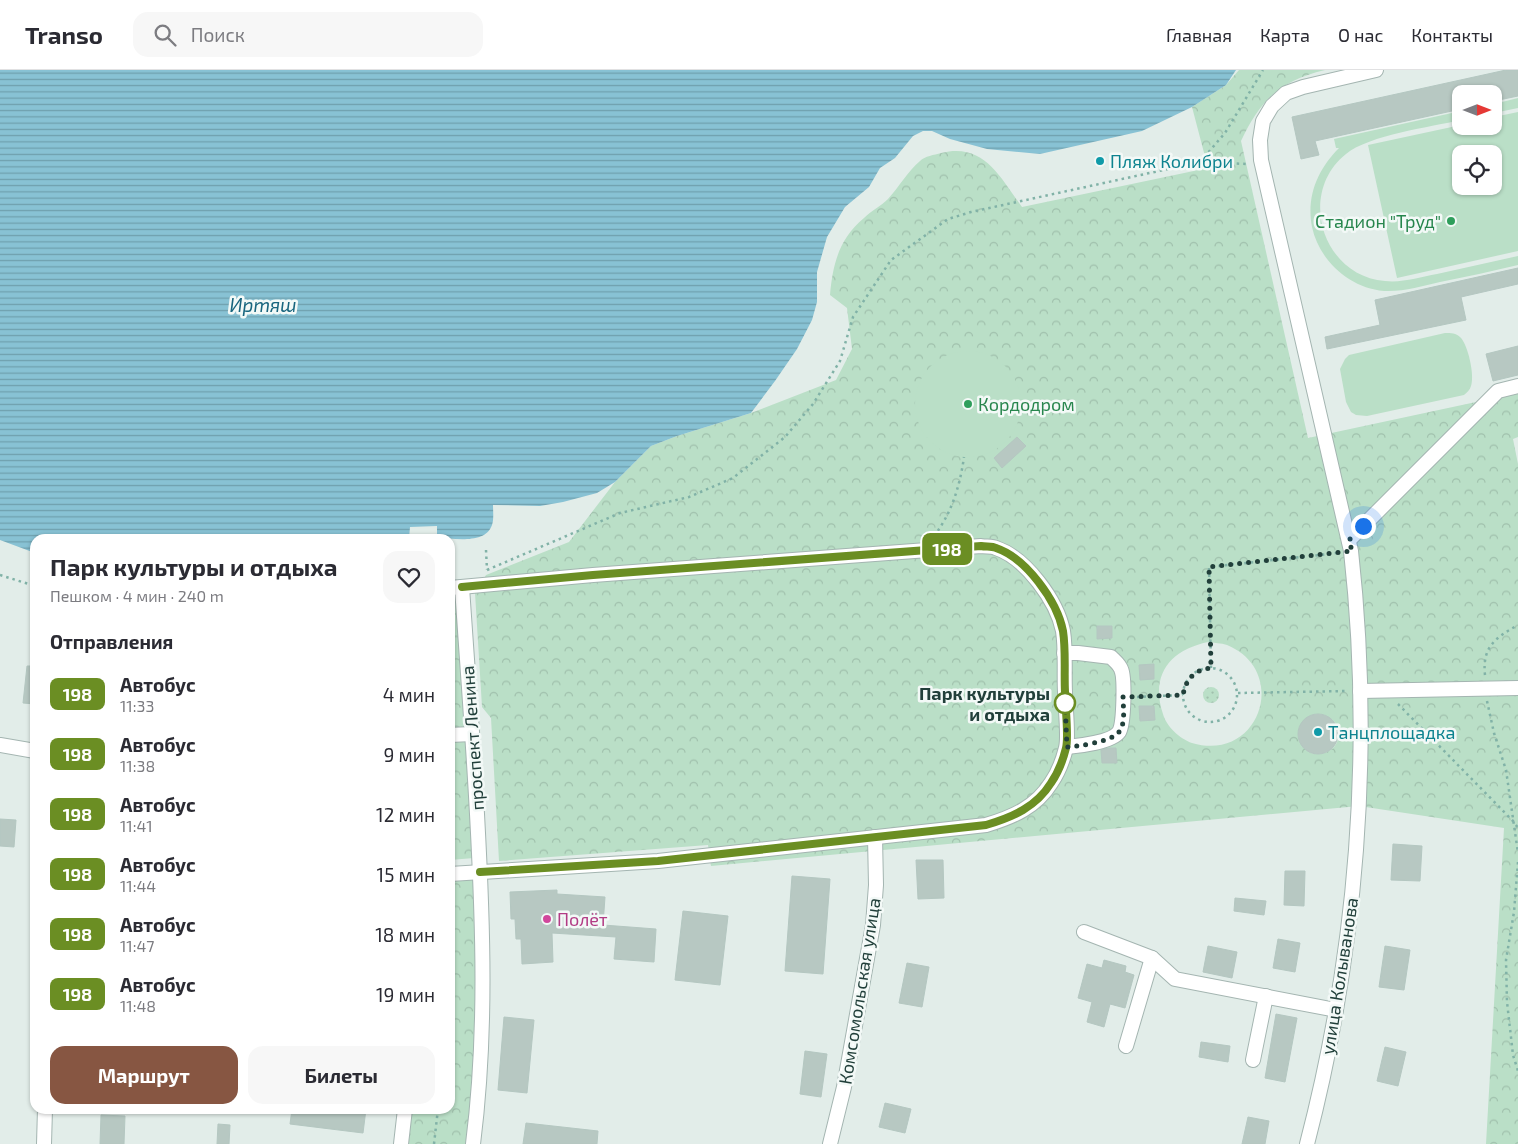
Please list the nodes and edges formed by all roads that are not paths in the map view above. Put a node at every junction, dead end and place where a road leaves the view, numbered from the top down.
1 (1376, 70) edge
2 (1518, 386) edge
3 (1350, 546) junction
4 (460, 587) edge
5 (1064, 653) junction
6 (1518, 688) edge
7 (1360, 691) junction
8 (472, 734) junction
9 (455, 735) edge
10 (0, 745) edge
11 (1067, 747) junction
12 (30, 750) edge
13 (875, 837) junction
14 (480, 872) junction
15 (455, 874) edge
16 (1084, 932) dead end
17 (1152, 958) junction
18 (1266, 996) junction
19 (1336, 1010) junction
20 (1126, 1046) dead end
21 (1253, 1060) dead end
22 (45, 1114) edge
23 (404, 1114) edge
24 (44, 1144) edge
25 (401, 1144) edge
26 (473, 1144) edge
27 (830, 1144) edge
28 (1307, 1144) edge

1 - 3 street, улица Колыванова
2 - 3 street
3 - 7 street, улица Колыванова
4 - 5 street
4 - 8 street, проспект Ленина
5 - 11 street
5 - 11 street
6 - 7 street
7 - 19 street, улица Колыванова
8 - 9 street
8 - 14 street, проспект Ленина
10 - 12 street
11 - 13 street
13 - 14 street
13 - 27 street, Комсомольская улица
14 - 15 street
14 - 26 street, проспект Ленина
16 - 17 street
17 - 18 street
17 - 20 street
18 - 19 street
18 - 21 street
19 - 28 street, улица Колыванова
22 - 24 street
23 - 25 street

